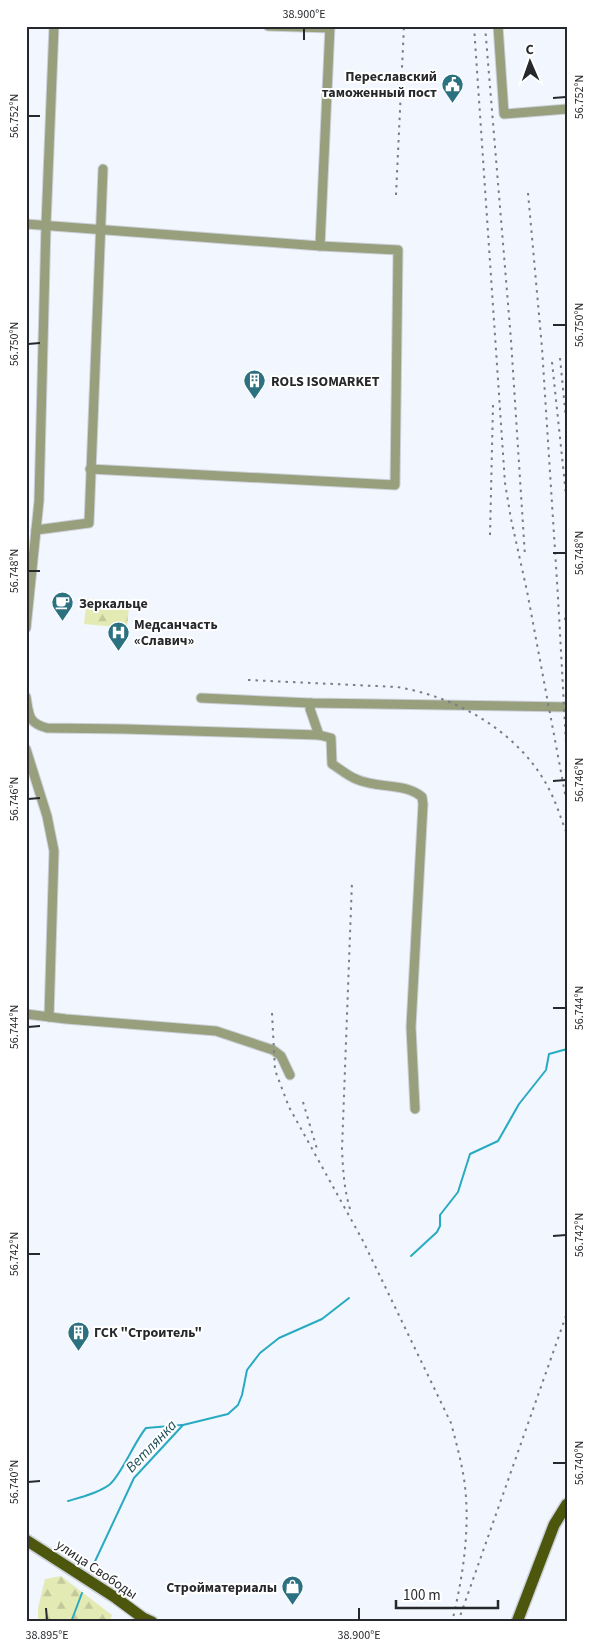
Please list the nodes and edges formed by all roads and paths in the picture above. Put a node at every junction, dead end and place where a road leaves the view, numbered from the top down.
1 (54, 26) edge
2 (268, 26) edge
3 (498, 26) edge
4 (330, 27) edge
5 (567, 109) edge
6 (103, 169) dead end
7 (26, 224) edge
8 (46, 225) junction
9 (102, 229) junction
10 (320, 246) junction
11 (90, 469) junction
12 (36, 530) junction
13 (30, 543) edge
14 (26, 628) edge
15 (26, 696) edge
16 (201, 698) dead end
17 (311, 702) junction
18 (567, 708) edge
19 (32, 721) junction
20 (26, 729) edge
21 (319, 735) junction
22 (26, 749) edge
23 (26, 1014) edge
24 (49, 1017) junction
25 (290, 1075) dead end
26 (415, 1109) dead end
27 (567, 1504) edge
28 (26, 1540) edge
29 (152, 1622) edge
30 (517, 1622) edge

1 - 8 street
2 - 4 street
3 - 5 street
4 - 10 street
6 - 9 street
7 - 8 street
8 - 9 street
8 - 12 street
9 - 10 street
9 - 11 street
10 - 11 street
11 - 12 street
12 - 13 street
13 - 14 street
15 - 19 street
16 - 17 street
17 - 18 street
17 - 21 street
19 - 20 street
19 - 21 street
21 - 26 street
22 - 24 street
23 - 24 street
24 - 25 street
27 - 30 main road
28 - 29 main road, улица Свободы

